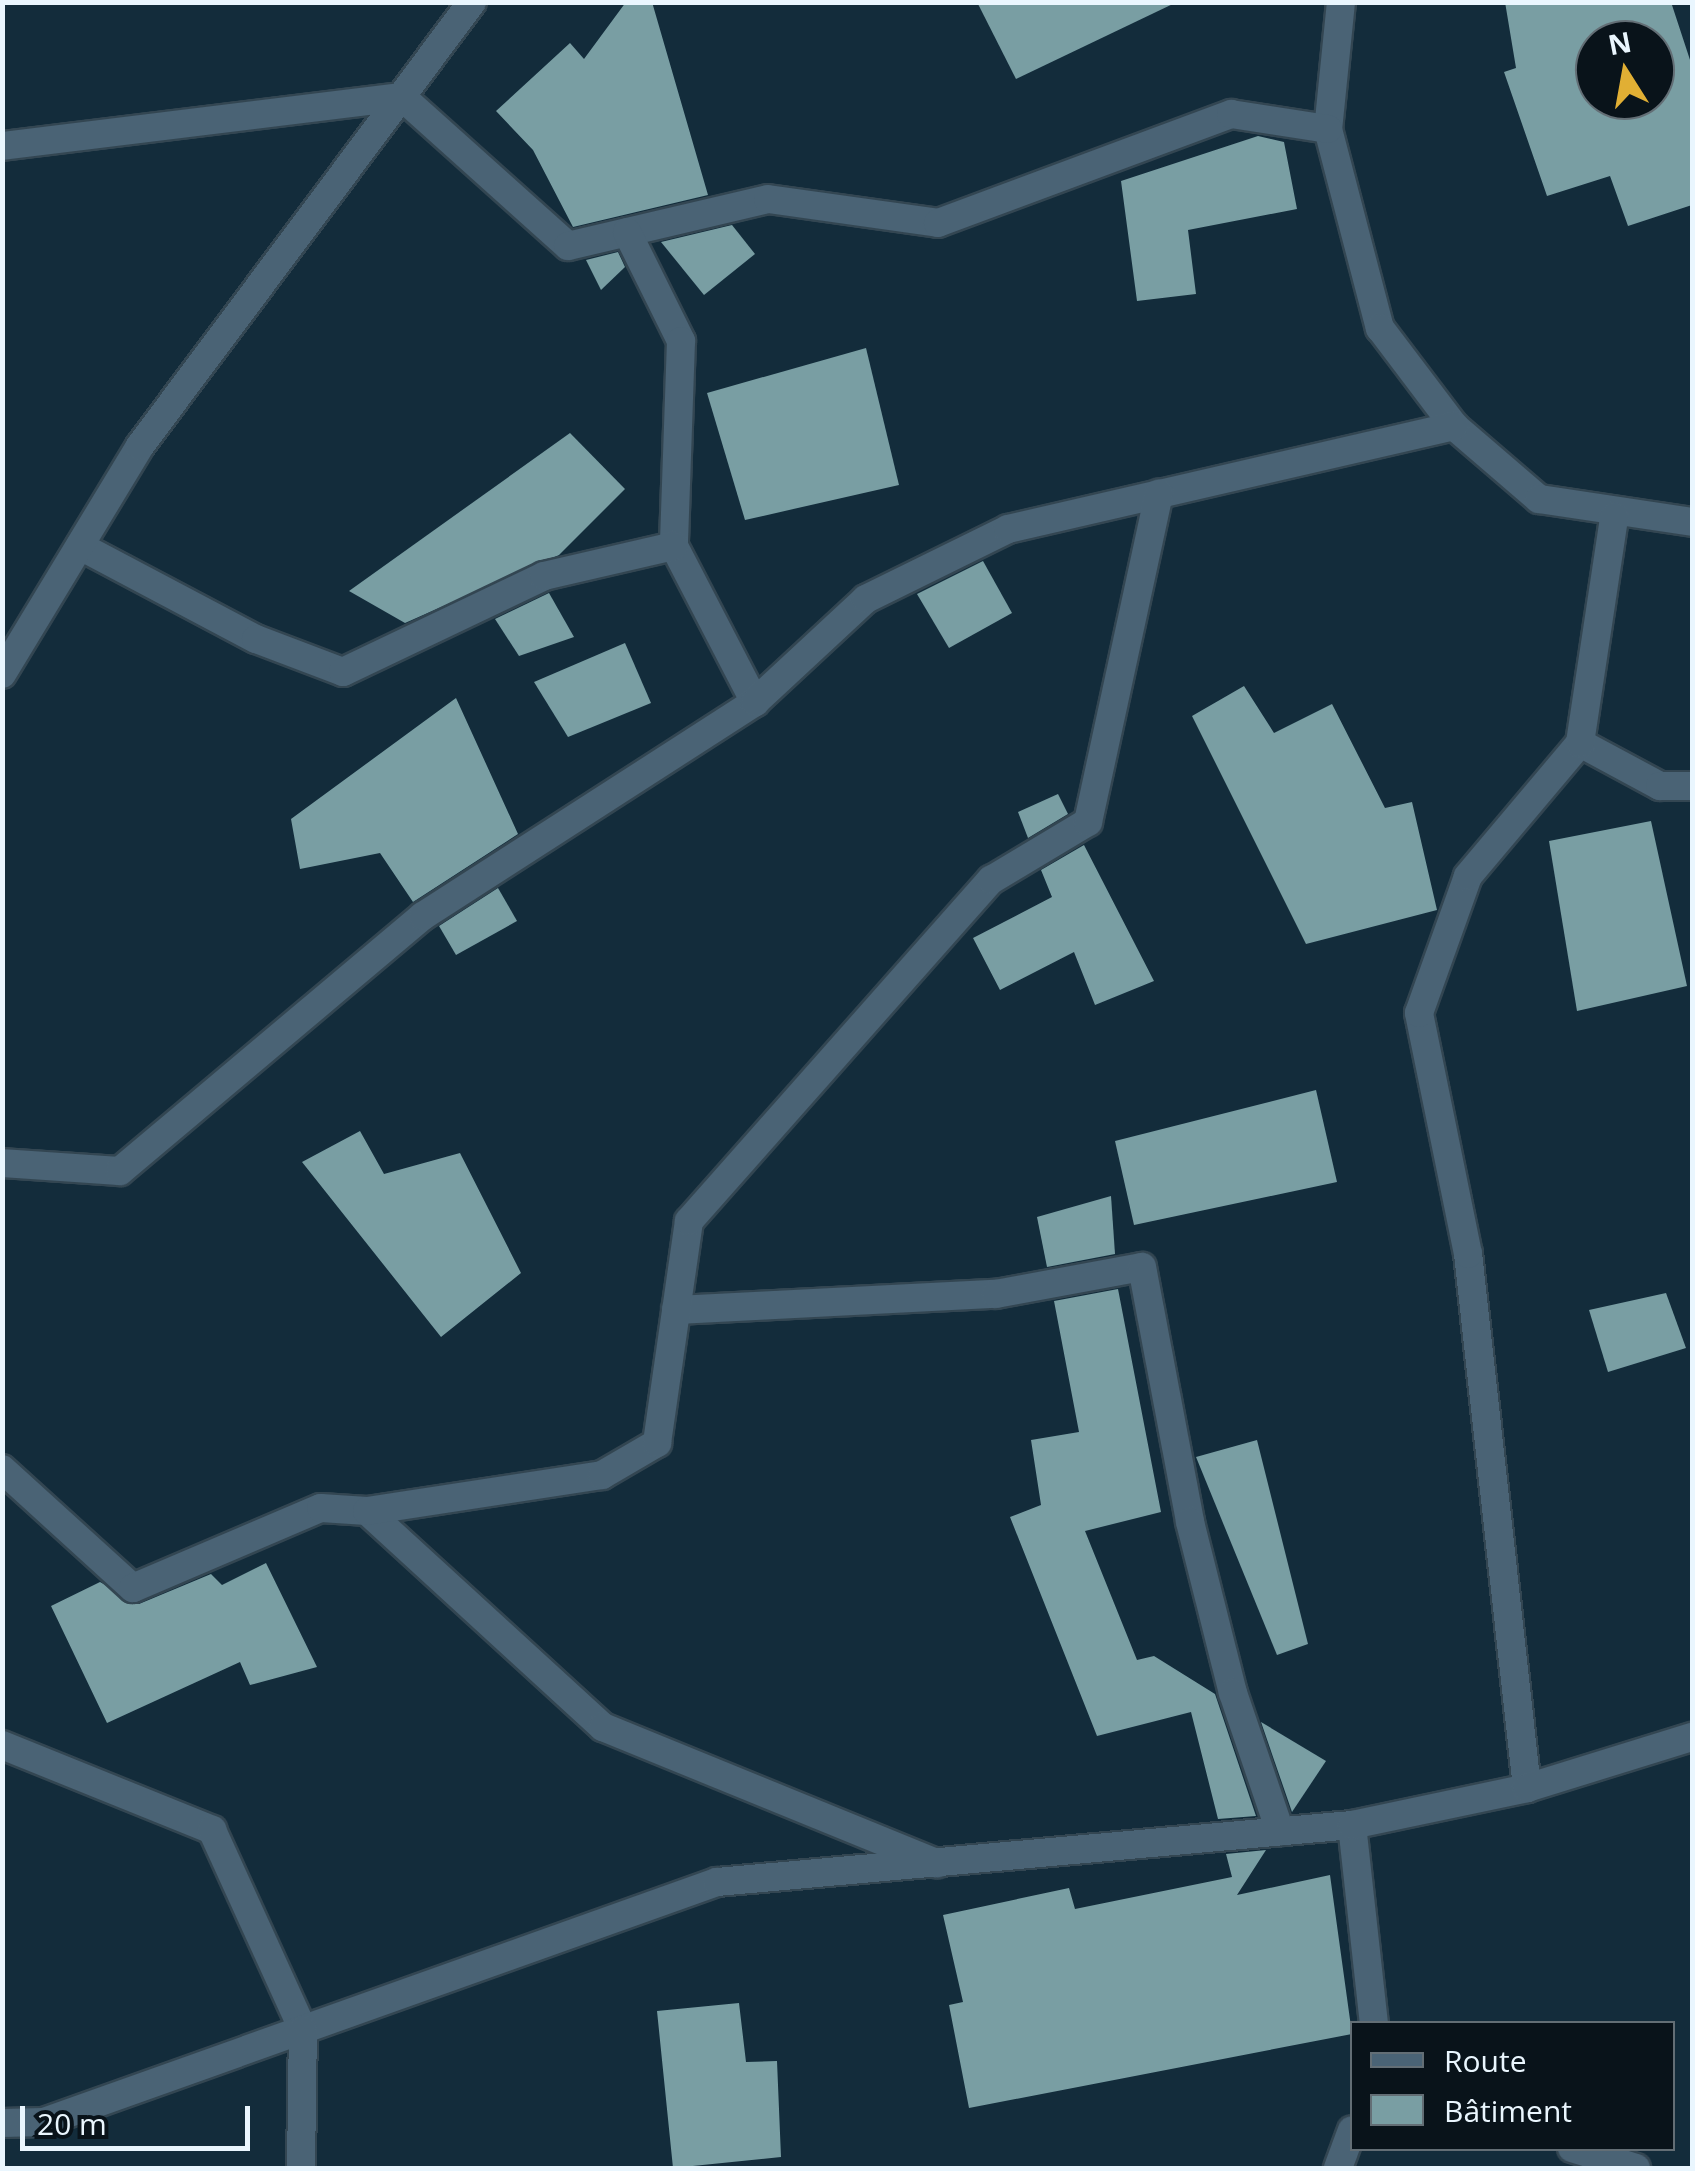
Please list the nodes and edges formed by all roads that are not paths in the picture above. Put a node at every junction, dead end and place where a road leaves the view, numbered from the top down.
1 (472, 2) edge
2 (1341, 2) edge
3 (402, 96) junction
4 (1328, 129) junction
5 (2, 146) edge
6 (628, 232) junction
7 (1454, 426) junction
8 (1159, 494) junction
9 (1614, 517) junction
10 (1692, 522) edge
11 (80, 546) junction
12 (674, 546) junction
13 (2, 674) edge
14 (755, 702) junction
15 (1580, 743) junction
16 (1692, 786) edge
17 (2, 1163) edge
18 (676, 1310) junction
19 (2, 1468) edge
20 (367, 1510) junction
21 (1692, 1737) edge
22 (2, 1745) edge
23 (1527, 1788) junction
24 (1352, 1825) junction
25 (1280, 1831) junction
26 (937, 1863) junction
27 (1374, 2021) edge
28 (302, 2030) junction
29 (2, 2123) edge
30 (1350, 2135) edge
31 (1582, 2151) edge
32 (301, 2168) edge
33 (1336, 2168) edge
34 (1636, 2168) edge

1 - 3 street
2 - 4 street
3 - 5 street
3 - 6 street
3 - 11 street
4 - 6 street
4 - 7 street
6 - 12 street
7 - 8 street
7 - 9 street
8 - 14 street
8 - 18 street
9 - 10 street
9 - 15 street
11 - 12 street
11 - 13 street
12 - 14 street
14 - 17 street
15 - 16 street
15 - 23 street
18 - 20 street
18 - 25 street
19 - 20 street
20 - 26 street
21 - 23 street
22 - 28 street
23 - 24 street
24 - 25 street
24 - 27 street
25 - 26 street
26 - 28 street
28 - 29 street
28 - 32 street
30 - 33 street
31 - 34 street

